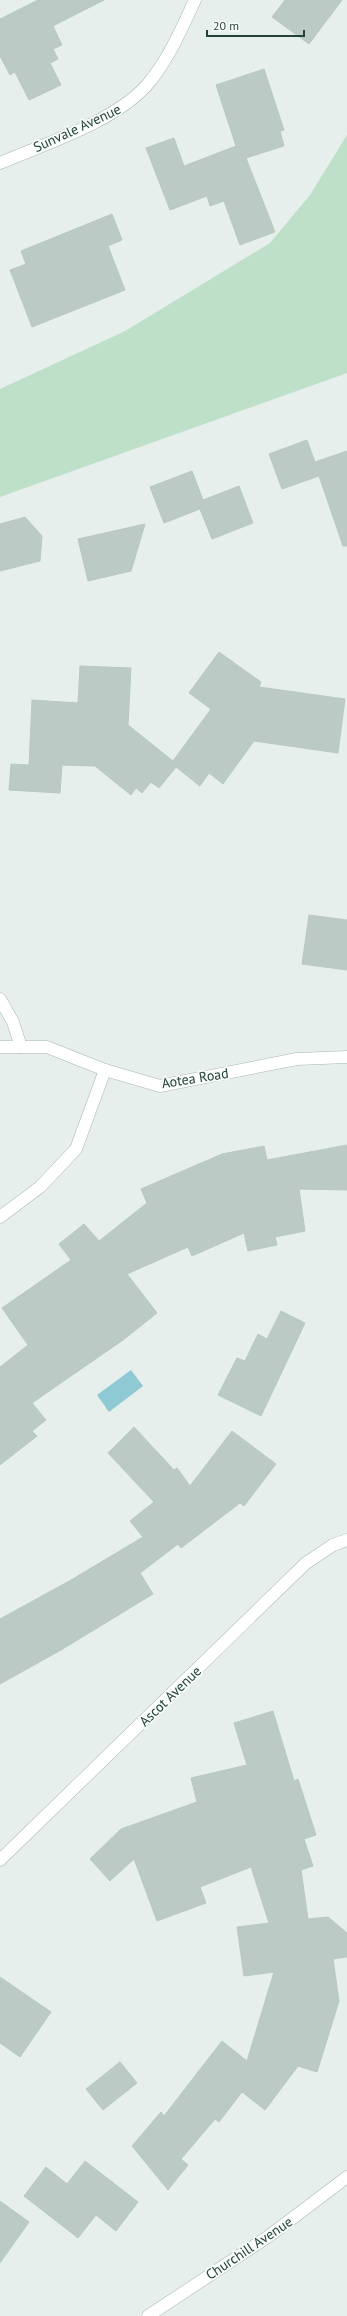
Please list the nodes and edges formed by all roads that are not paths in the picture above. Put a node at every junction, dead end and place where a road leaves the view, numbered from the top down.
1 (195, 0) edge
2 (0, 163) edge
3 (0, 999) edge
4 (0, 1047) edge
5 (21, 1047) junction
6 (347, 1056) edge
7 (105, 1070) junction
8 (0, 1217) edge
9 (347, 1540) edge
10 (0, 1860) edge
11 (347, 2177) edge
12 (148, 2316) edge

1 - 2 street, Sunvale Avenue
3 - 5 street
4 - 5 street, Aotea Road
5 - 7 street, Aotea Road
6 - 7 street, Aotea Road
7 - 8 street
9 - 10 street, Ascot Avenue
11 - 12 street, Churchill Avenue

